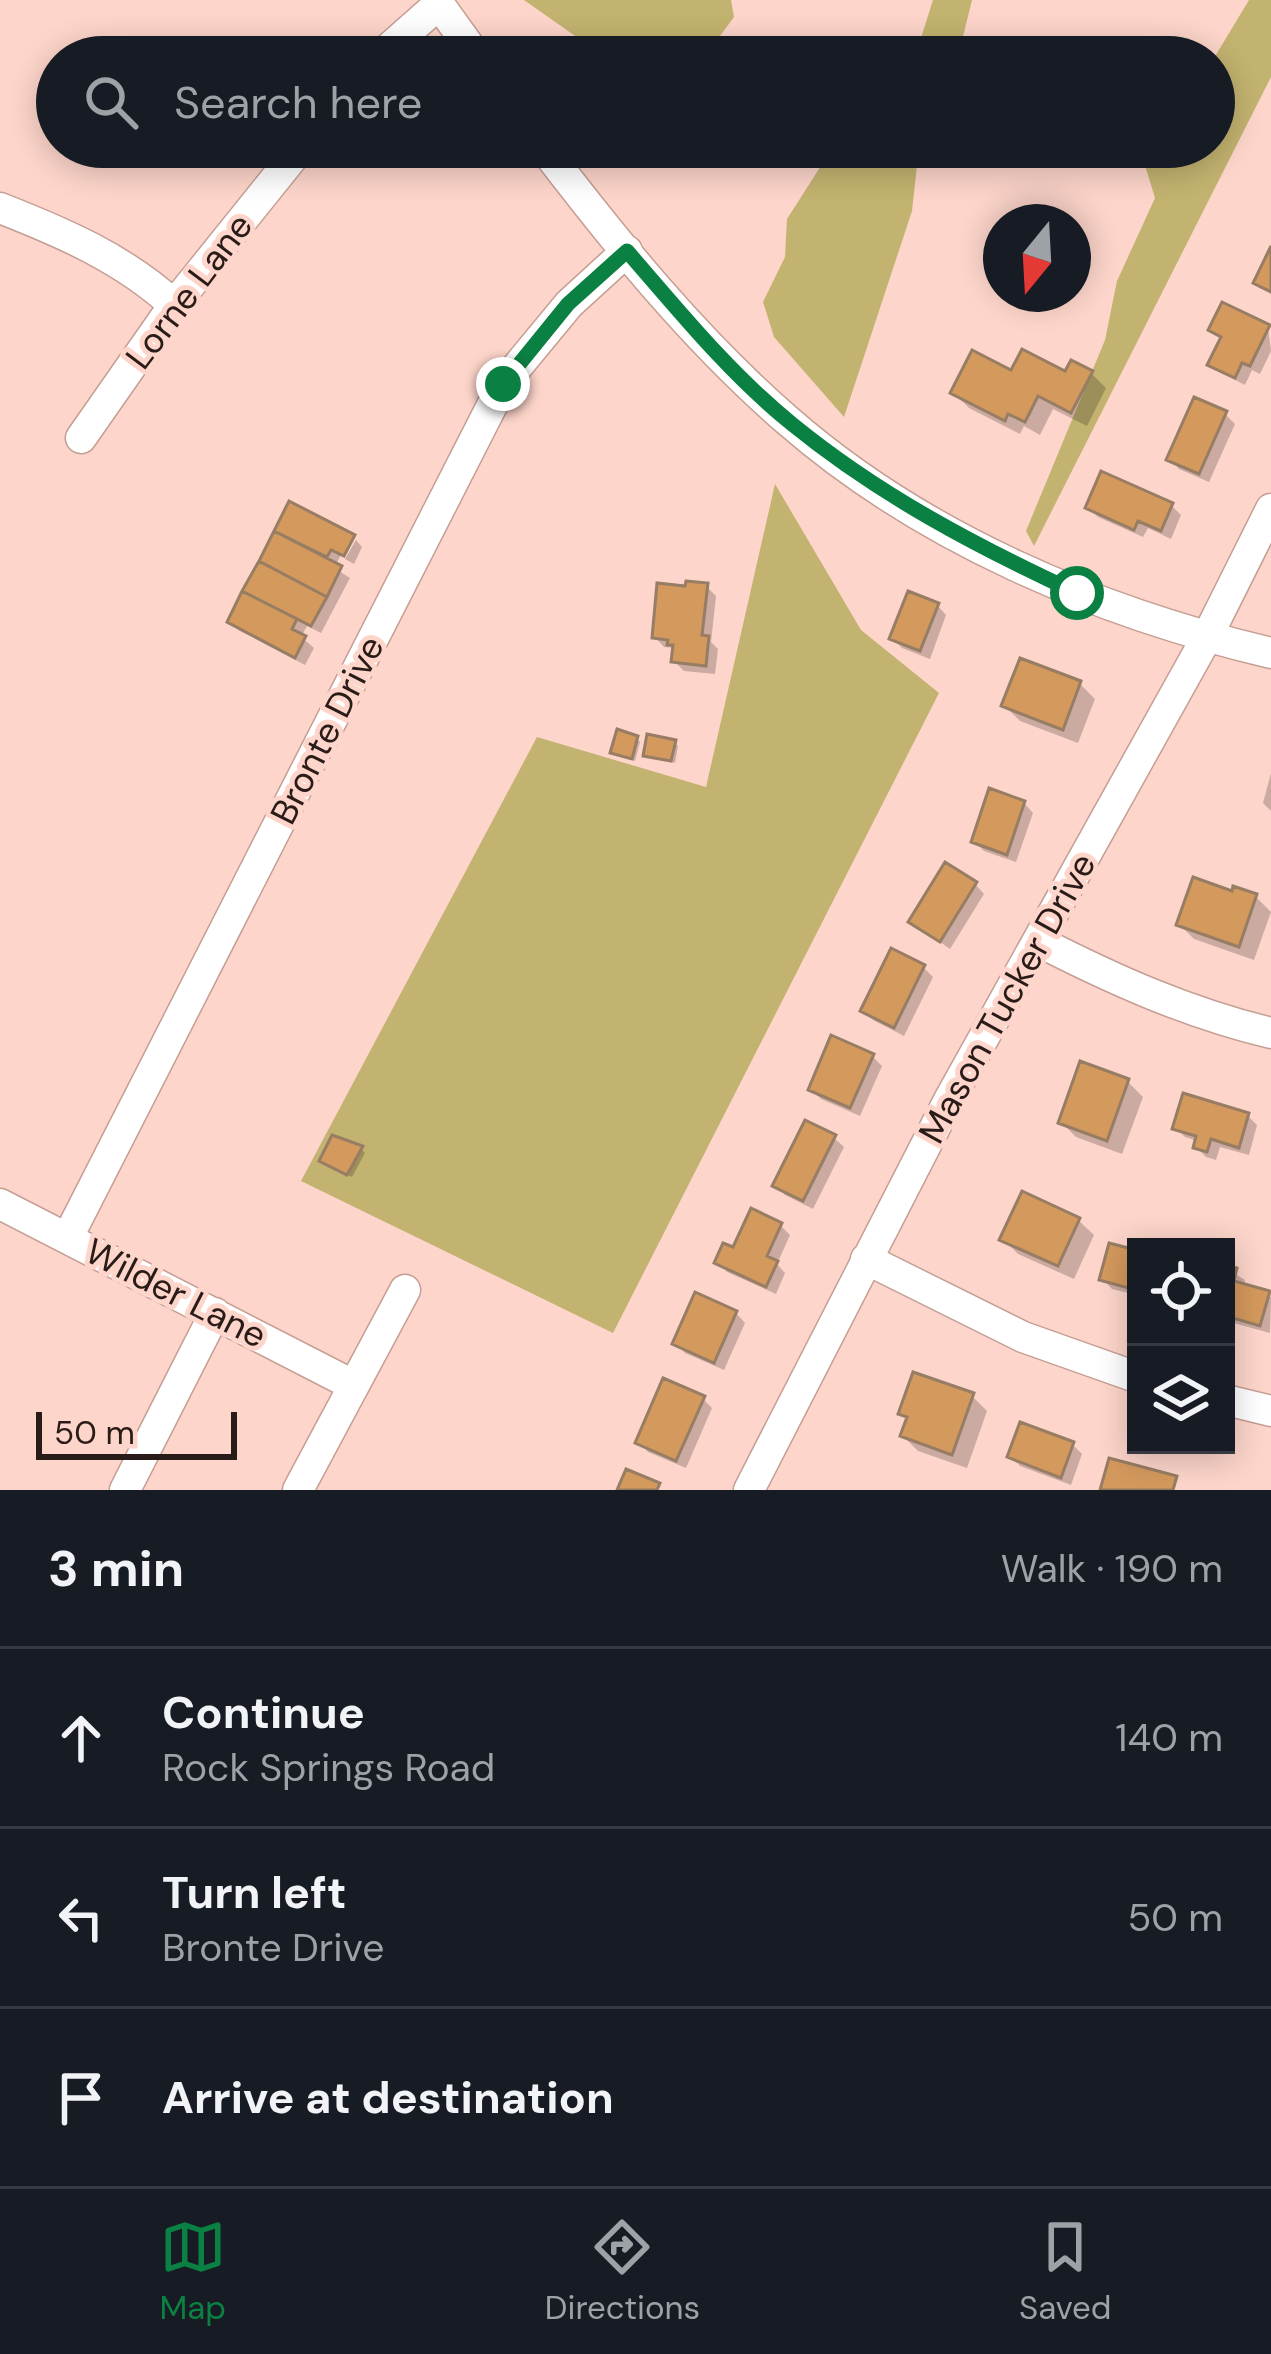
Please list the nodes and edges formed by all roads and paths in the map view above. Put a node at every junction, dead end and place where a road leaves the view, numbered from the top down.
1 (438, 2) edge
2 (402, 36) edge
3 (462, 36) edge
4 (284, 168) edge
5 (560, 168) edge
6 (0, 208) edge
7 (627, 251) junction
8 (174, 305) junction
9 (81, 438) dead end
10 (1271, 509) edge
11 (1207, 637) junction
12 (1271, 653) edge
13 (1038, 941) junction
14 (1271, 1034) edge
15 (0, 1204) edge
16 (68, 1237) junction
17 (866, 1259) junction
18 (404, 1290) dead end
19 (215, 1313) junction
20 (1127, 1374) edge
21 (351, 1384) junction
22 (1235, 1402) edge
23 (1271, 1412) edge
24 (125, 1490) edge
25 (298, 1490) edge
26 (749, 1490) edge

1 - 2 street
1 - 3 street
4 - 8 street, Lorne Lane
5 - 7 street
6 - 8 street
7 - 11 street
7 - 16 street, Bronte Drive
8 - 9 street, Lorne Lane
10 - 11 street, Mason Tucker Drive
11 - 12 street
11 - 13 street, Mason Tucker Drive
13 - 14 street
13 - 17 street, Mason Tucker Drive
15 - 16 street, Wilder Lane
16 - 19 street, Wilder Lane
17 - 20 street
17 - 26 street, Mason Tucker Drive
18 - 21 street
19 - 21 street, Wilder Lane
19 - 24 street
21 - 25 street
22 - 23 street

